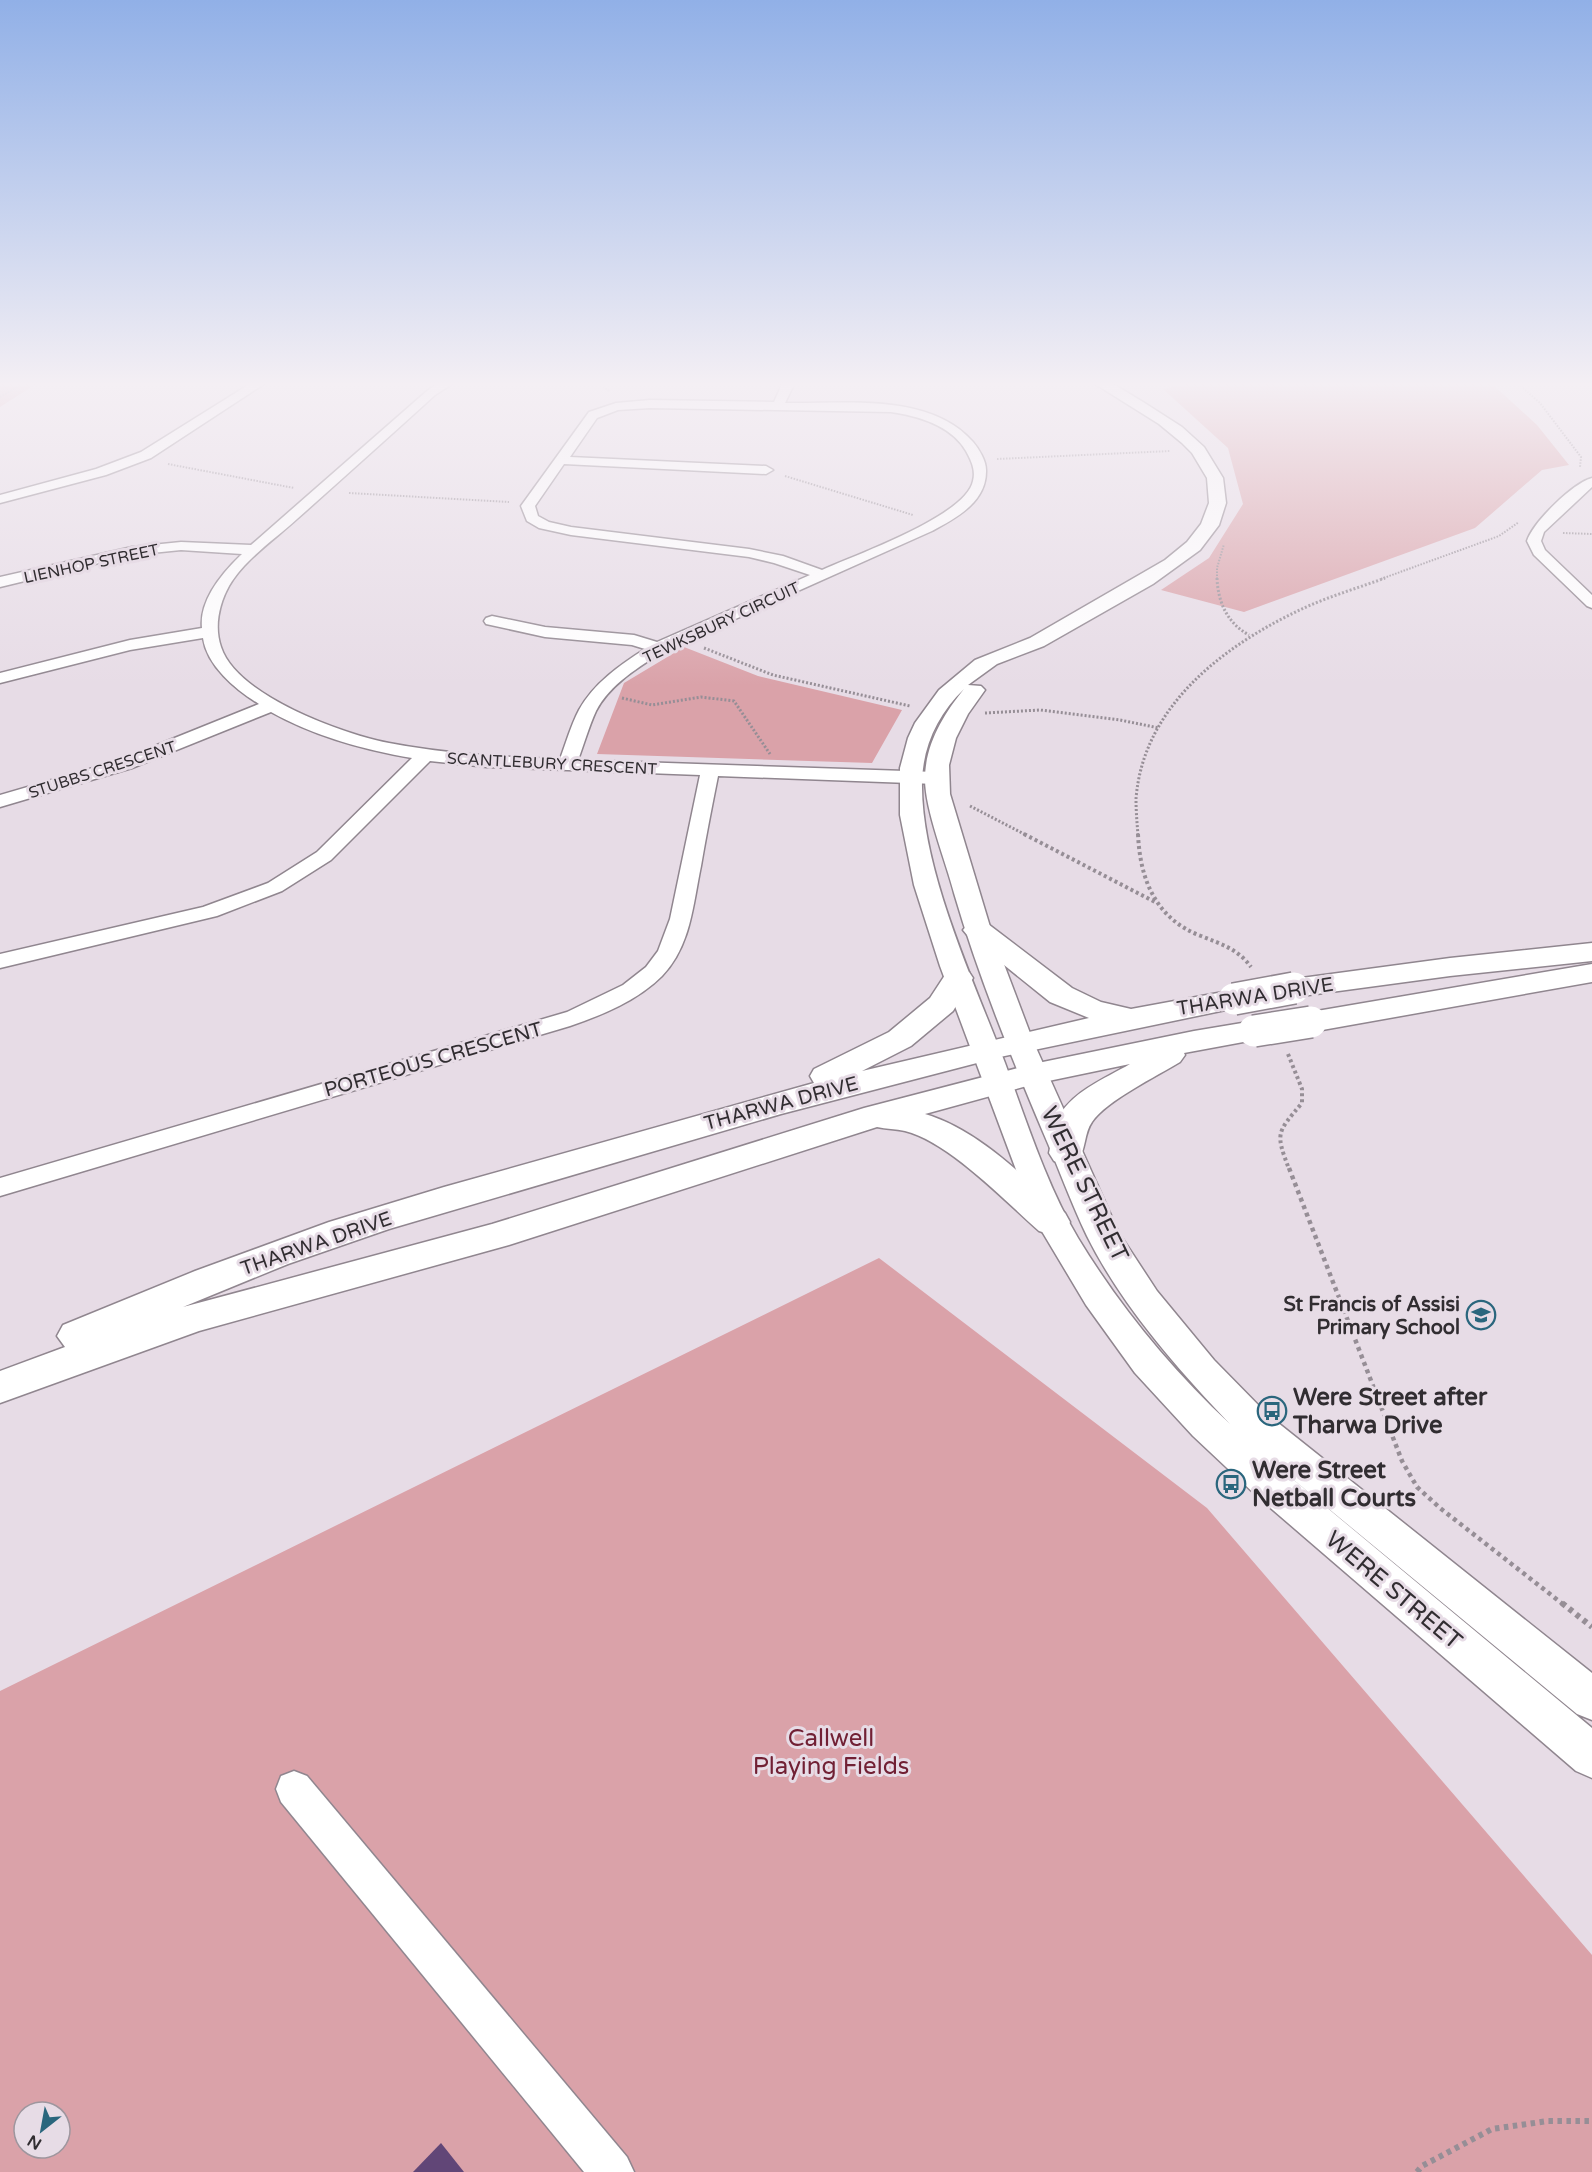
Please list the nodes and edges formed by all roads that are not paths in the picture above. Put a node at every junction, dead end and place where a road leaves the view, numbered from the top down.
1 (58, 483) edge
2 (330, 483) edge
3 (544, 483) edge
4 (979, 483) edge
5 (1217, 483) edge
6 (1590, 483) edge
7 (0, 499) edge
8 (255, 550) junction
9 (824, 574) junction
10 (0, 582) edge
11 (1592, 603) edge
12 (492, 621) dead end
13 (210, 632) junction
14 (658, 648) junction
15 (1018, 650) junction
16 (0, 678) edge
17 (270, 706) junction
18 (425, 755) junction
19 (567, 765) junction
20 (710, 770) junction
21 (909, 777) junction
22 (936, 778) junction
23 (0, 801) edge
24 (978, 930) junction
25 (1592, 952) edge
26 (0, 961) edge
27 (1592, 974) edge
28 (958, 978) junction
29 (1126, 1018) junction
30 (1019, 1041) junction
31 (1194, 1041) junction
32 (985, 1049) junction
33 (1033, 1074) junction
34 (996, 1083) junction
35 (771, 1104) junction
36 (876, 1116) junction
37 (1066, 1153) junction
38 (0, 1187) edge
39 (1052, 1221) junction
40 (0, 1370) edge
41 (0, 1387) edge
42 (1592, 1700) edge
43 (1592, 1756) edge
44 (294, 1789) dead end
45 (612, 2172) edge

1 - 7 street
2 - 8 street, SCANTLEBURY CRESCENT
3 - 9 street, TEWKSBURY CIRCUIT
4 - 9 street, TEWKSBURY CIRCUIT
5 - 15 street
6 - 11 street
8 - 10 street, LIENHOP STREET
8 - 13 street, SCANTLEBURY CRESCENT
9 - 14 street, TEWKSBURY CIRCUIT
12 - 14 street
13 - 16 street
13 - 17 street, SCANTLEBURY CRESCENT
14 - 19 street, TEWKSBURY CIRCUIT
15 - 21 street, WERE STREET
15 - 22 street
17 - 18 street, SCANTLEBURY CRESCENT
17 - 23 street, STUBBS CRESCENT
18 - 19 street, SCANTLEBURY CRESCENT
18 - 26 street
19 - 20 street, SCANTLEBURY CRESCENT
20 - 21 street, SCANTLEBURY CRESCENT
20 - 38 street, PORTEOUS CRESCENT
21 - 22 street, SCANTLEBURY CRESCENT
21 - 28 street, WERE STREET
22 - 24 street, WERE STREET
24 - 29 main road
24 - 30 street, WERE STREET
25 - 29 main road, THARWA DRIVE, bridge
27 - 31 main road, THARWA DRIVE, bridge
28 - 32 street, WERE STREET
28 - 35 main road
29 - 30 main road, THARWA DRIVE
30 - 32 main road, THARWA DRIVE
30 - 33 street, WERE STREET
31 - 33 main road, THARWA DRIVE
31 - 37 main road
32 - 34 street, WERE STREET
32 - 35 main road, THARWA DRIVE
33 - 34 main road, THARWA DRIVE
33 - 37 street, WERE STREET
34 - 36 main road, THARWA DRIVE
34 - 39 street, WERE STREET
35 - 40 main road, THARWA DRIVE
36 - 39 main road
36 - 41 main road, THARWA DRIVE
37 - 42 street, WERE STREET
39 - 43 street, WERE STREET
44 - 45 street

